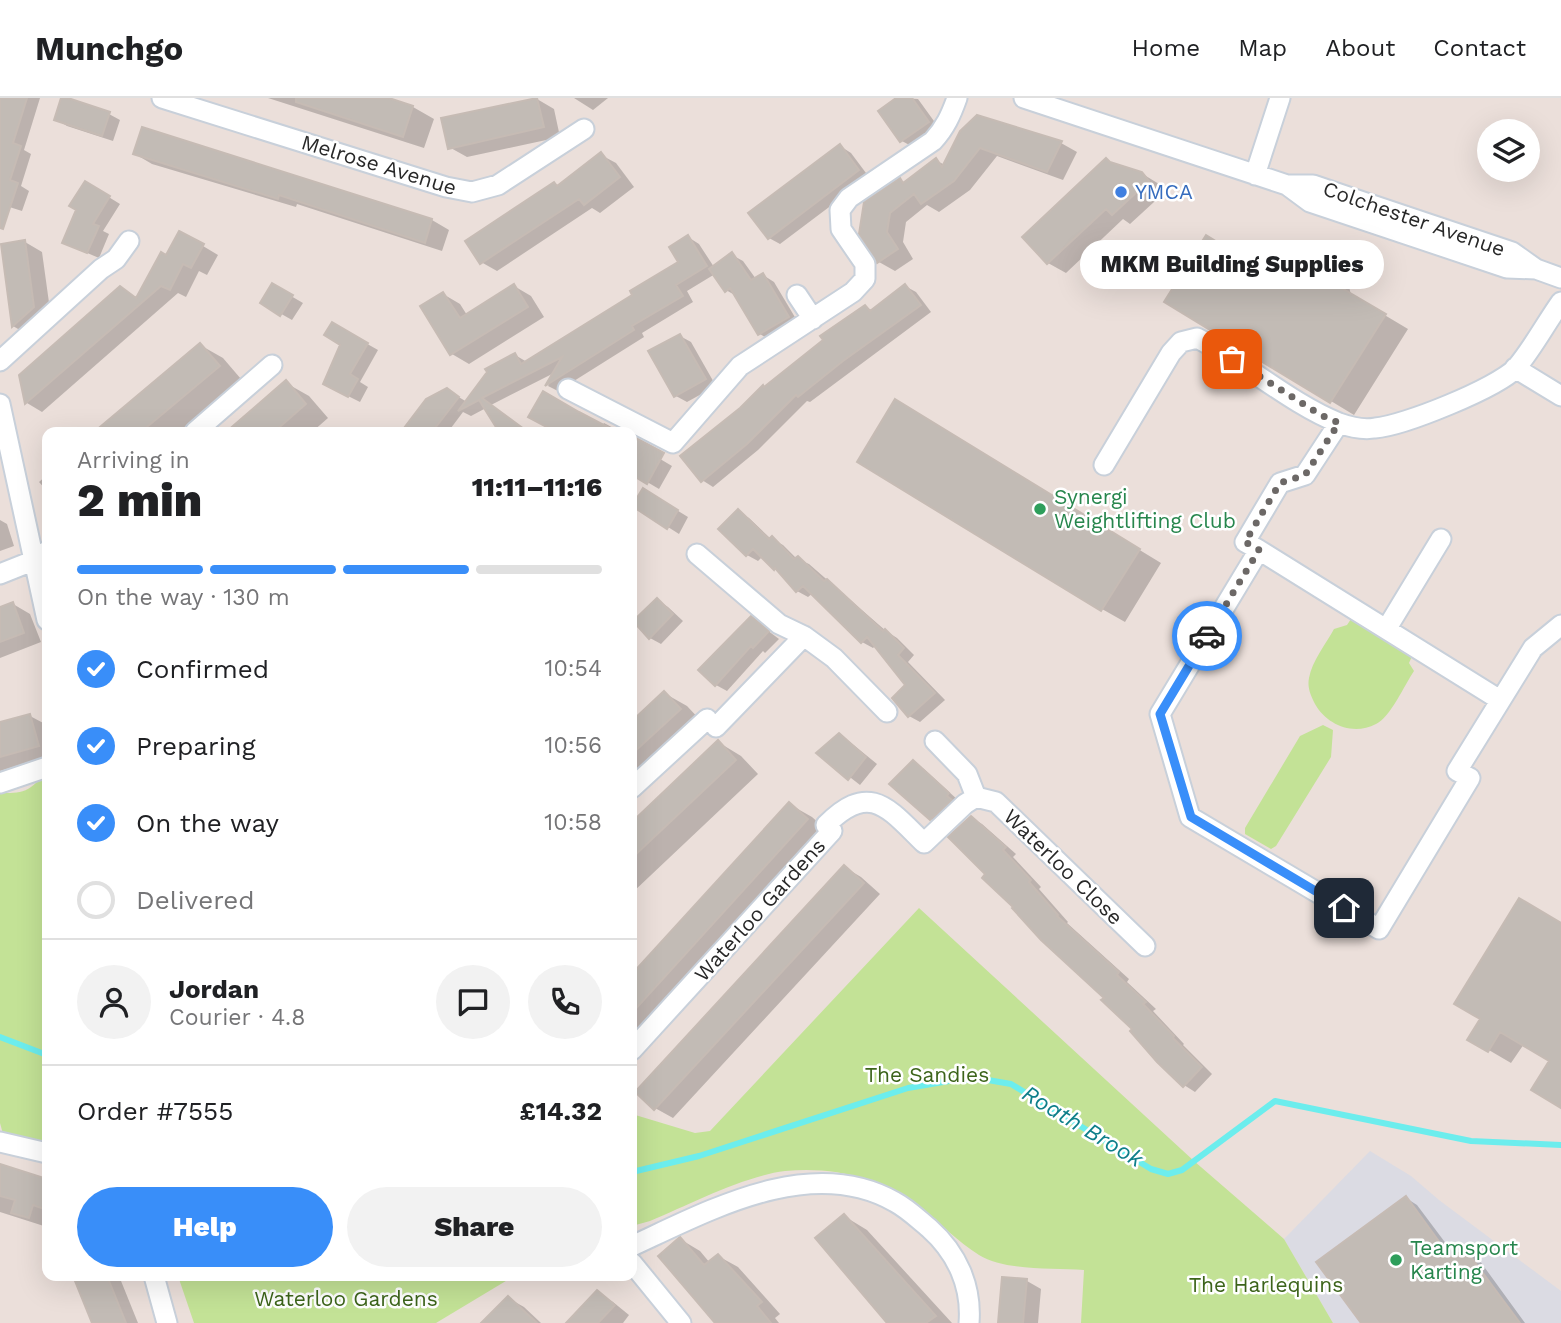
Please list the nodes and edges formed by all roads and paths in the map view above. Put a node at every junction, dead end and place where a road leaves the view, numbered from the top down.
1 (162, 98) edge
2 (957, 98) edge
3 (1024, 98) edge
4 (1280, 98) edge
5 (583, 129) dead end
6 (1255, 174) junction
7 (129, 241) dead end
8 (1561, 278) edge
9 (797, 295) dead end
10 (1561, 302) edge
11 (813, 319) junction
12 (0, 361) edge
13 (272, 365) dead end
14 (1516, 368) junction
15 (568, 389) dead end
16 (1561, 397) edge
17 (0, 404) edge
18 (1339, 423) junction
19 (201, 427) edge
20 (1104, 465) dead end
21 (1441, 539) dead end
22 (1259, 550) junction
23 (697, 554) dead end
24 (41, 556) edge
25 (0, 574) edge
26 (1561, 625) edge
27 (1387, 628) junction
28 (804, 636) junction
29 (1500, 700) junction
30 (887, 712) dead end
31 (935, 741) dead end
32 (42, 769) edge
33 (0, 783) edge
34 (637, 784) edge
35 (976, 797) junction
36 (1145, 946) dead end
37 (637, 1044) edge
38 (0, 1142) edge
39 (42, 1152) edge
40 (637, 1244) edge
41 (637, 1269) edge
42 (155, 1281) edge
43 (167, 1323) edge
44 (681, 1323) edge
45 (970, 1323) edge

1 - 5 street, Melrose Avenue
2 - 11 street
3 - 6 street, Colchester Avenue
4 - 6 street
6 - 8 street, Colchester Avenue
7 - 12 street
9 - 11 street
10 - 14 street
11 - 15 street
13 - 19 street
14 - 16 street
14 - 18 street
17 - 24 street
18 - 20 street
18 - 22 street
21 - 27 street
22 - 27 street
22 - 29 street
23 - 28 street
24 - 25 street
26 - 29 street
27 - 29 street
28 - 30 street
28 - 34 street
31 - 35 street
32 - 33 street
35 - 36 street, Waterloo Close
35 - 37 street, Waterloo Gardens
38 - 39 street
40 - 45 street
41 - 44 street
42 - 43 street

